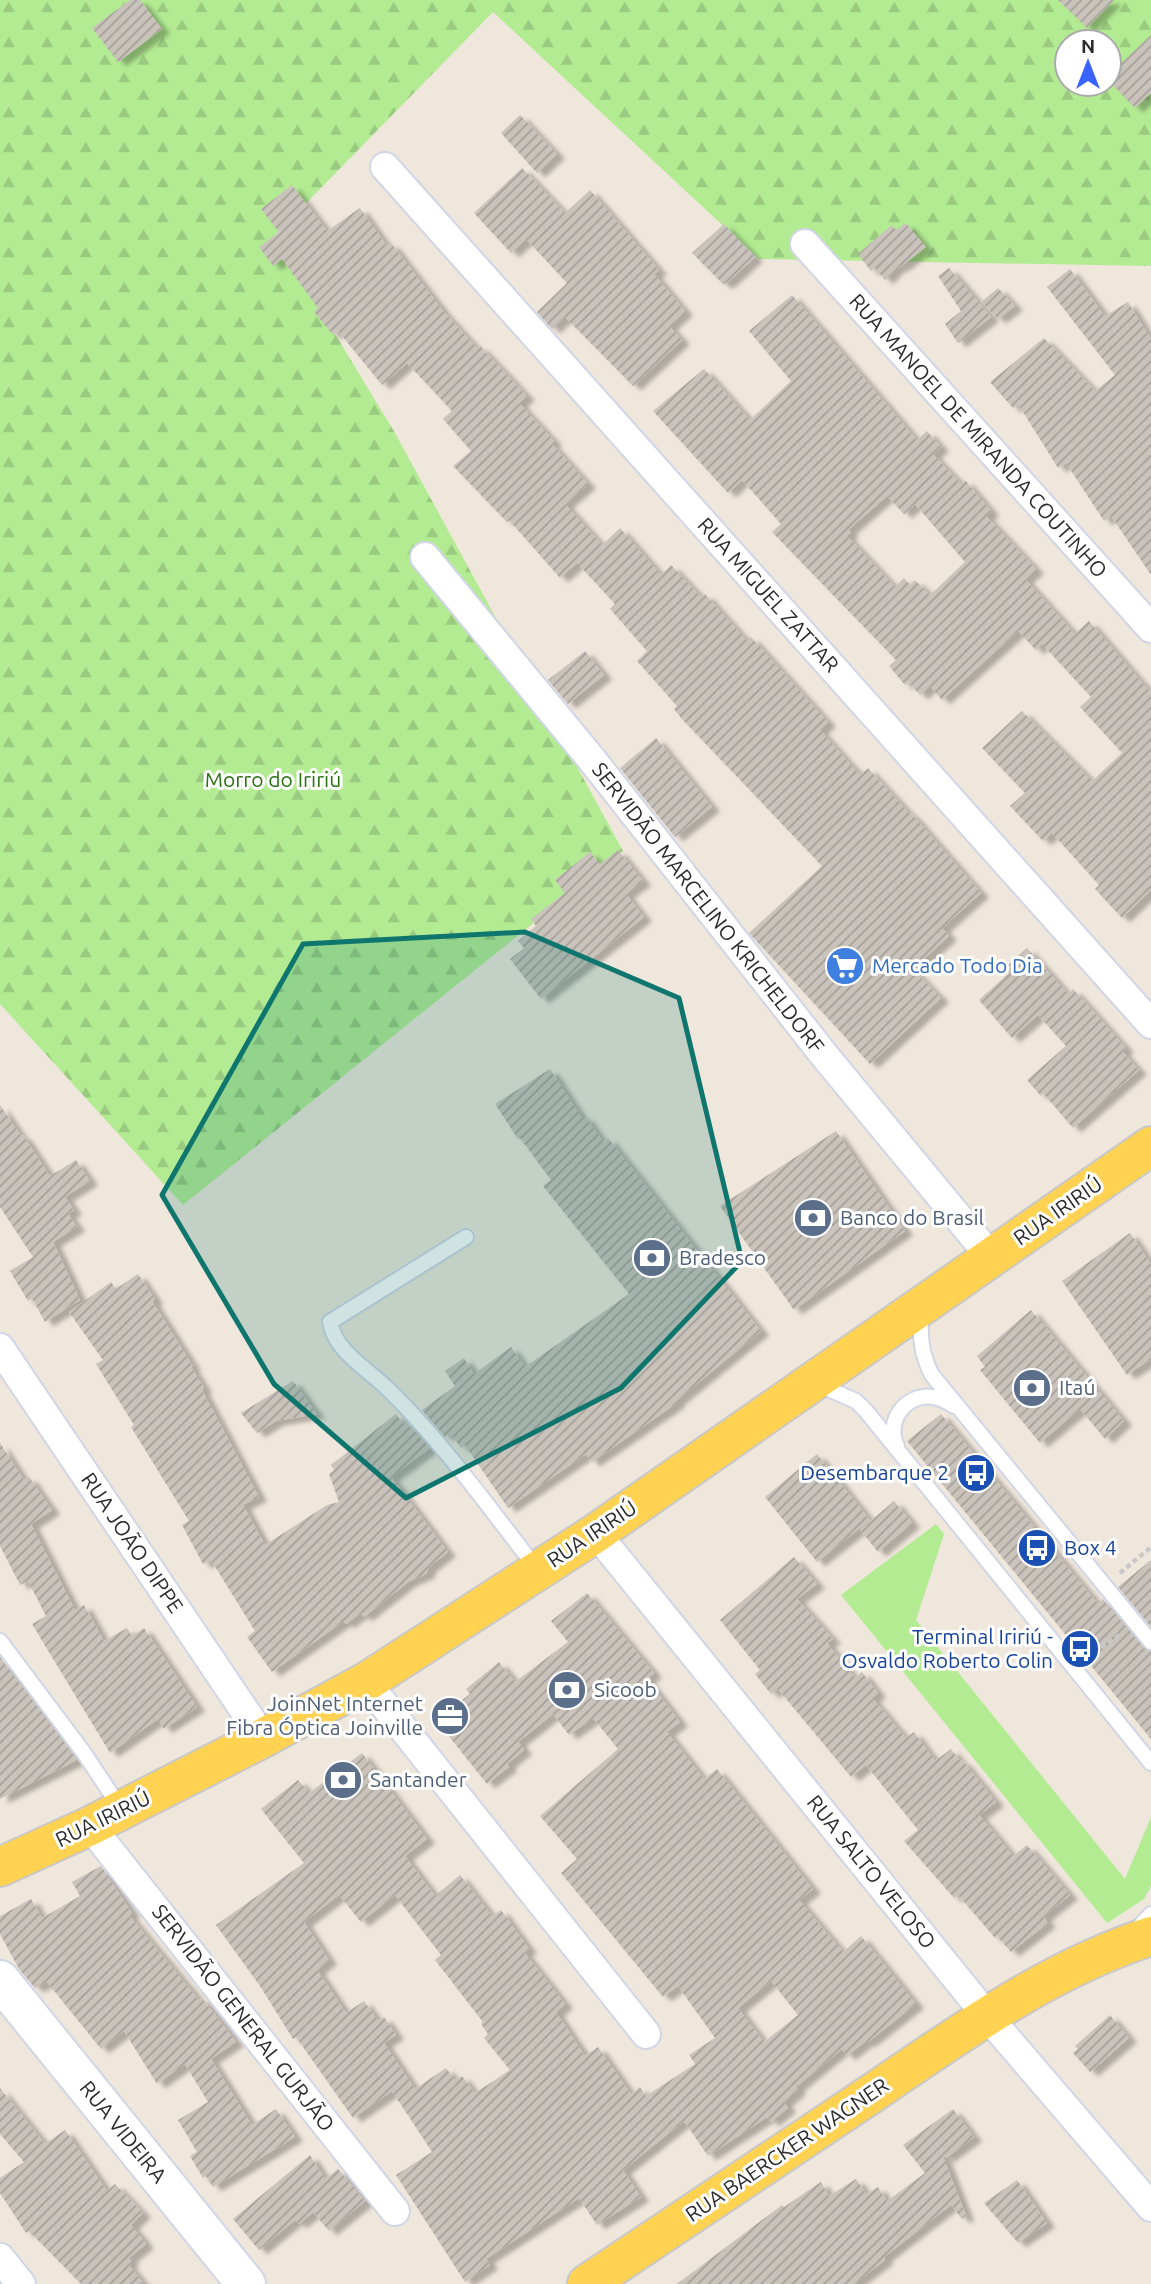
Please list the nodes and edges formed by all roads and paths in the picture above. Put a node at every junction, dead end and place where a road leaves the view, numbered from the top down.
1 (385, 167) dead end
2 (805, 244) dead end
3 (425, 557) dead end
4 (1151, 628) edge
5 (1151, 1024) edge
6 (1151, 1146) edge
7 (466, 1237) dead end
8 (991, 1257) junction
9 (922, 1306) junction
10 (0, 1348) edge
11 (813, 1382) junction
12 (959, 1408) junction
13 (900, 1453) junction
14 (596, 1533) junction
15 (1151, 1547) edge
16 (538, 1570) junction
17 (1116, 1576) dead end
18 (1136, 1624) junction
19 (0, 1641) edge
20 (1151, 1642) edge
21 (1074, 1666) junction
22 (366, 1682) junction
23 (264, 1738) junction
24 (1151, 1762) edge
25 (106, 1818) junction
26 (0, 1867) edge
27 (1151, 1914) edge
28 (1135, 1942) edge
29 (0, 1980) edge
30 (987, 2016) junction
31 (646, 2034) dead end
32 (1151, 2207) edge
33 (395, 2211) dead end
34 (0, 2258) edge
35 (21, 2284) edge
36 (246, 2284) edge
37 (587, 2284) edge

1 - 5 street, RUA MIGUEL ZATTAR
2 - 4 street, RUA MANOEL DE MIRANDA COUTINHO
3 - 8 street, SERVIDÃO MARCELINO KRICHELDORF
6 - 8 main road, RUA IRIRIÚ
7 - 16 lane
8 - 9 main road, RUA IRIRIÚ
9 - 11 main road, RUA IRIRIÚ
9 - 12 lane
10 - 23 street, RUA JOÃO DIPPE
11 - 13 lane
11 - 14 main road, RUA IRIRIÚ
12 - 13 lane
12 - 18 lane
13 - 21 lane
14 - 16 main road, RUA IRIRIÚ
14 - 30 street, RUA SALTO VELOSO
15 - 17 path
16 - 22 main road, RUA IRIRIÚ
18 - 20 lane
18 - 21 path
19 - 25 lane
21 - 24 lane
22 - 23 main road, RUA IRIRIÚ
22 - 31 street
23 - 25 main road, RUA IRIRIÚ
25 - 26 main road, RUA IRIRIÚ
25 - 33 street, SERVIDÃO GENERAL GURJÃO
27 - 28 lane
28 - 30 main road, RUA BAERCKER WAGNER
29 - 36 main road, RUA VIDEIRA
30 - 32 street, RUA SALTO VELOSO
30 - 37 main road, RUA BAERCKER WAGNER
34 - 35 street

